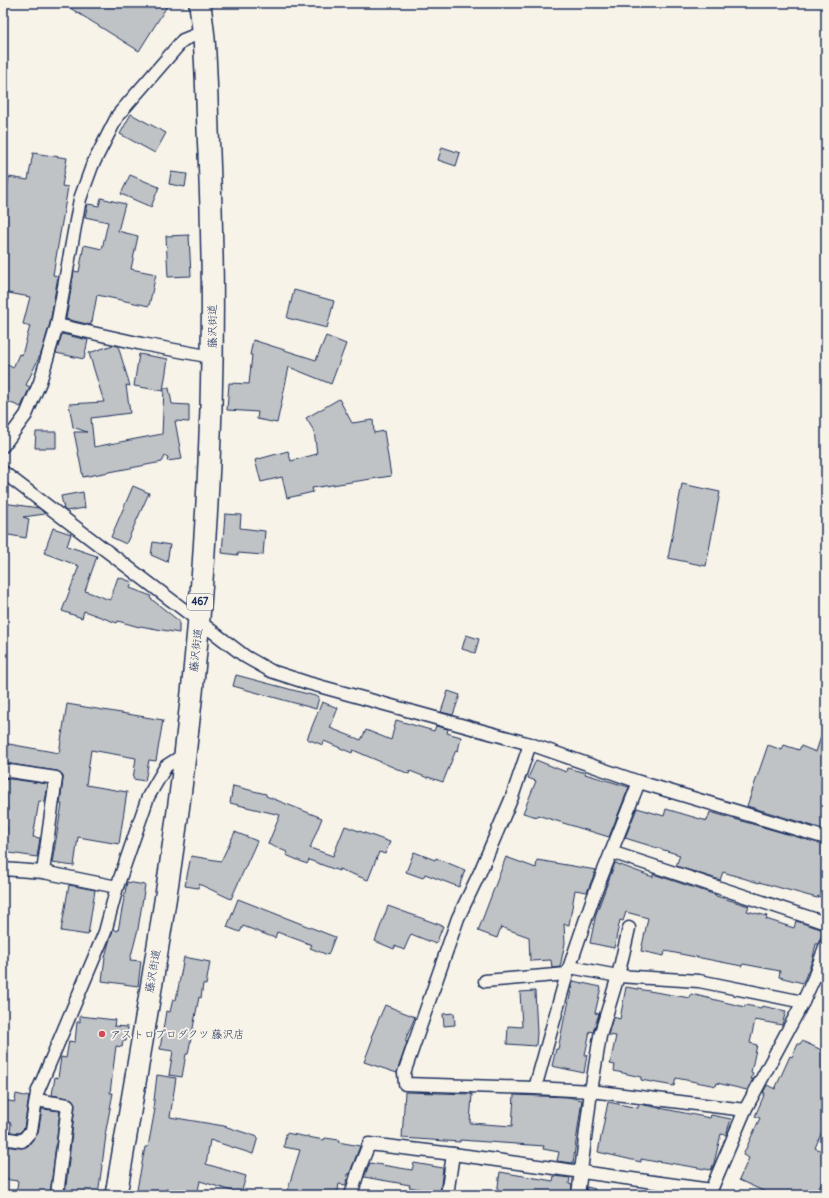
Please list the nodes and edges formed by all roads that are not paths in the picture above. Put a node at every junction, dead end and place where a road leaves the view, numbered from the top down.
1 (204, 6) edge
2 (203, 32) junction
3 (57, 325) junction
4 (212, 357) junction
5 (3, 446) edge
6 (3, 472) edge
7 (198, 621) junction
8 (530, 744) junction
9 (186, 754) junction
10 (3, 770) edge
11 (639, 782) junction
12 (826, 838) edge
13 (611, 852) junction
14 (3, 869) edge
15 (43, 872) junction
16 (117, 887) junction
17 (826, 923) edge
18 (629, 928) dead end
19 (826, 944) edge
20 (569, 971) junction
21 (618, 976) junction
22 (485, 981) dead end
23 (803, 1002) junction
24 (535, 1088) junction
25 (591, 1091) junction
26 (36, 1100) junction
27 (745, 1110) junction
28 (3, 1138) edge
29 (453, 1154) junction
30 (582, 1172) junction
31 (826, 1189) edge
32 (710, 1192) edge
33 (57, 1195) edge
34 (116, 1195) edge
35 (351, 1195) edge
36 (447, 1195) edge
37 (578, 1195) edge
38 (824, 1195) edge

1 - 2 highway, 藤沢街道 / 467
2 - 3 street
2 - 4 highway, 藤沢街道 / 467
3 - 4 street
3 - 5 street
4 - 7 highway, 藤沢街道 / 467
6 - 7 street
7 - 8 street
7 - 9 highway, 藤沢街道 / 467
8 - 11 street
8 - 24 street
9 - 16 street
9 - 34 highway, 藤沢街道 / 467
10 - 15 street
11 - 12 street
11 - 13 street
13 - 17 street
13 - 20 street
14 - 15 street
15 - 16 street
16 - 26 street
18 - 21 street
19 - 23 street
20 - 21 street
20 - 22 street
20 - 24 street
21 - 23 street
21 - 25 street
23 - 27 street
24 - 25 street
25 - 27 street
25 - 30 street
26 - 28 street
26 - 33 street
27 - 32 street
29 - 30 street
29 - 35 street
29 - 36 street
30 - 32 street
30 - 37 street
31 - 38 street

